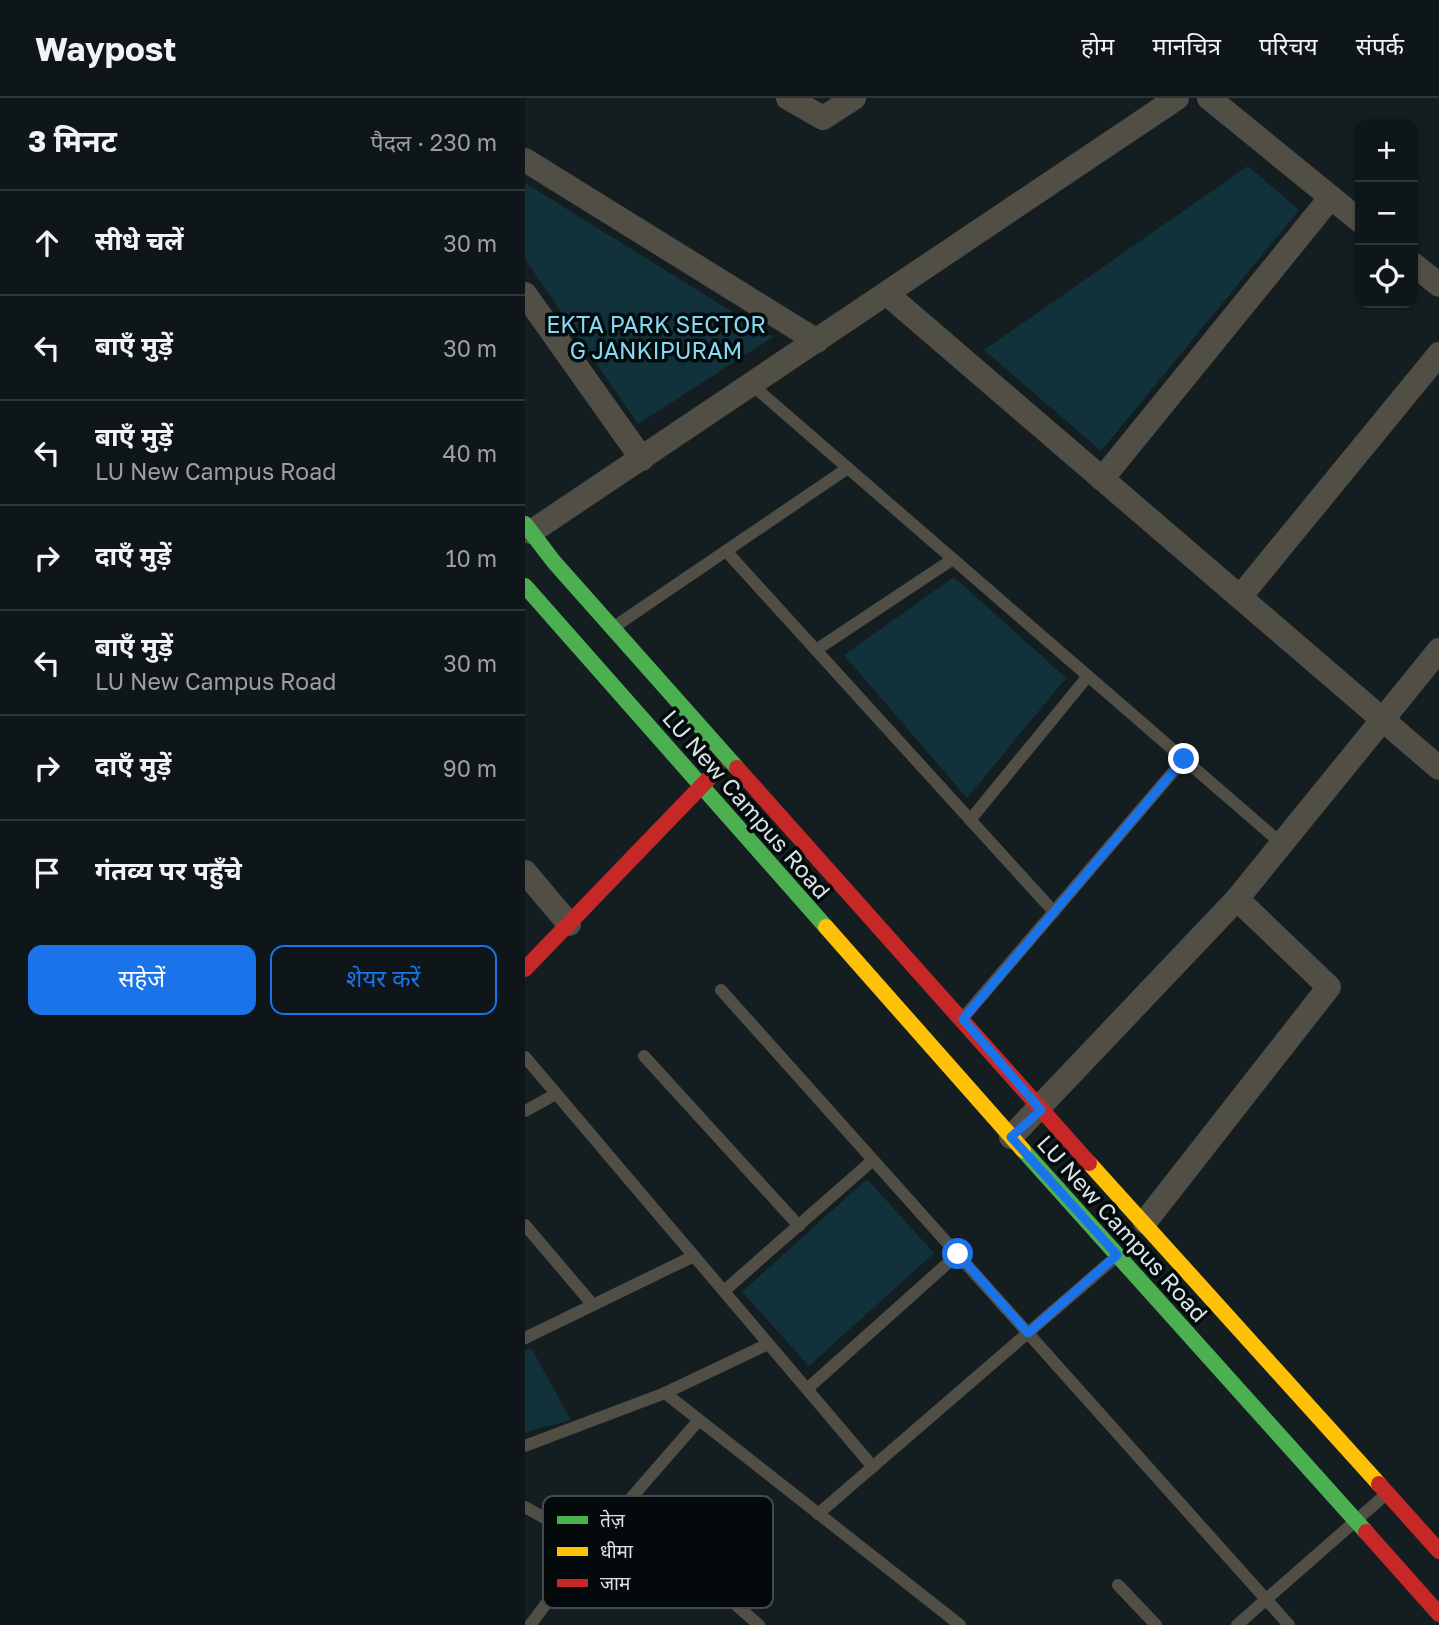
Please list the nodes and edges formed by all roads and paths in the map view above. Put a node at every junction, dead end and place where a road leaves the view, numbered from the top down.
1 (788, 98) edge
2 (854, 98) edge
3 (1177, 98) edge
4 (1209, 98) edge
5 (525, 160) edge
6 (1331, 197) junction
7 (1355, 217) edge
8 (1418, 268) edge
9 (1439, 285) edge
10 (525, 293) edge
11 (887, 294) junction
12 (817, 341) junction
13 (1439, 354) edge
14 (752, 385) junction
15 (642, 459) junction
16 (848, 468) junction
17 (1102, 479) junction
18 (528, 528) edge
19 (726, 551) junction
20 (953, 559) junction
21 (525, 586) edge
22 (1240, 597) junction
23 (613, 628) junction
24 (816, 650) junction
25 (1439, 650) edge
26 (1087, 676) junction
27 (1383, 719) junction
28 (729, 757) junction
29 (1184, 759) junction
30 (1439, 768) edge
31 (701, 786) junction
32 (971, 820) junction
33 (1282, 844) junction
34 (525, 872) edge
35 (1237, 899) junction
36 (1054, 912) junction
37 (569, 924) junction
38 (525, 969) edge
39 (721, 990) dead end
40 (963, 1019) junction
41 (644, 1056) dead end
42 (525, 1057) edge
43 (557, 1094) junction
44 (1041, 1110) junction
45 (525, 1111) edge
46 (1011, 1137) junction
47 (873, 1160) junction
48 (1145, 1222) junction
49 (799, 1226) junction
50 (526, 1228) edge
51 (958, 1254) junction
52 (1117, 1255) junction
53 (694, 1256) junction
54 (724, 1292) junction
55 (593, 1305) junction
56 (1028, 1333) junction
57 (525, 1338) edge
58 (768, 1344) junction
59 (807, 1389) junction
60 (665, 1393) junction
61 (699, 1420) junction
62 (525, 1446) edge
63 (873, 1467) junction
64 (1387, 1493) junction
65 (633, 1496) edge
66 (525, 1507) edge
67 (818, 1514) junction
68 (543, 1517) edge
69 (1356, 1521) junction
70 (1439, 1551) edge
71 (1118, 1585) dead end
72 (1266, 1600) junction
73 (543, 1608) edge
74 (739, 1608) edge
75 (1439, 1614) edge
76 (530, 1625) edge
77 (759, 1625) edge
78 (960, 1625) edge
79 (1156, 1625) edge
80 (1237, 1625) edge
81 (1289, 1625) edge

1 - 2 street
3 - 11 street
4 - 6 street
5 - 12 street
6 - 7 street
6 - 17 street
8 - 9 street
10 - 15 street
11 - 12 street
11 - 17 street
12 - 14 street
13 - 22 street
14 - 15 street
14 - 16 lane
15 - 18 street
16 - 19 lane
16 - 20 lane
17 - 22 street
18 - 23 street, LU New Campus Road
19 - 23 lane
19 - 24 lane
20 - 24 lane
20 - 26 lane
21 - 31 street, LU New Campus Road
22 - 27 street
23 - 28 street, LU New Campus Road
24 - 32 lane
25 - 27 street
26 - 29 lane
26 - 32 lane
27 - 30 street
27 - 33 street
28 - 31 street
28 - 40 street, LU New Campus Road
29 - 33 lane
29 - 36 lane
31 - 37 street
31 - 46 street, LU New Campus Road
32 - 36 lane
33 - 35 street
34 - 37 street
35 - 44 street
35 - 48 street
36 - 40 lane
37 - 38 street
39 - 47 lane
40 - 44 street, LU New Campus Road
41 - 49 lane
42 - 43 lane
43 - 45 lane
43 - 53 lane
44 - 46 street
44 - 48 street, LU New Campus Road
46 - 52 street, LU New Campus Road
47 - 49 lane
47 - 51 lane
48 - 64 street, LU New Campus Road
49 - 54 lane
50 - 55 lane
51 - 56 lane
51 - 59 lane
52 - 56 lane
52 - 69 street, LU New Campus Road
53 - 54 lane
53 - 55 lane
54 - 58 lane
55 - 57 lane
56 - 63 lane
56 - 72 lane
58 - 59 lane
58 - 60 lane
59 - 63 lane
60 - 61 lane
60 - 62 lane
61 - 65 lane
61 - 67 lane
63 - 67 lane
64 - 69 lane
64 - 70 street, LU New Campus Road
66 - 68 lane
67 - 78 lane
69 - 72 lane
69 - 75 street, LU New Campus Road
71 - 79 lane
72 - 80 lane
72 - 81 lane
73 - 76 lane
74 - 77 lane

